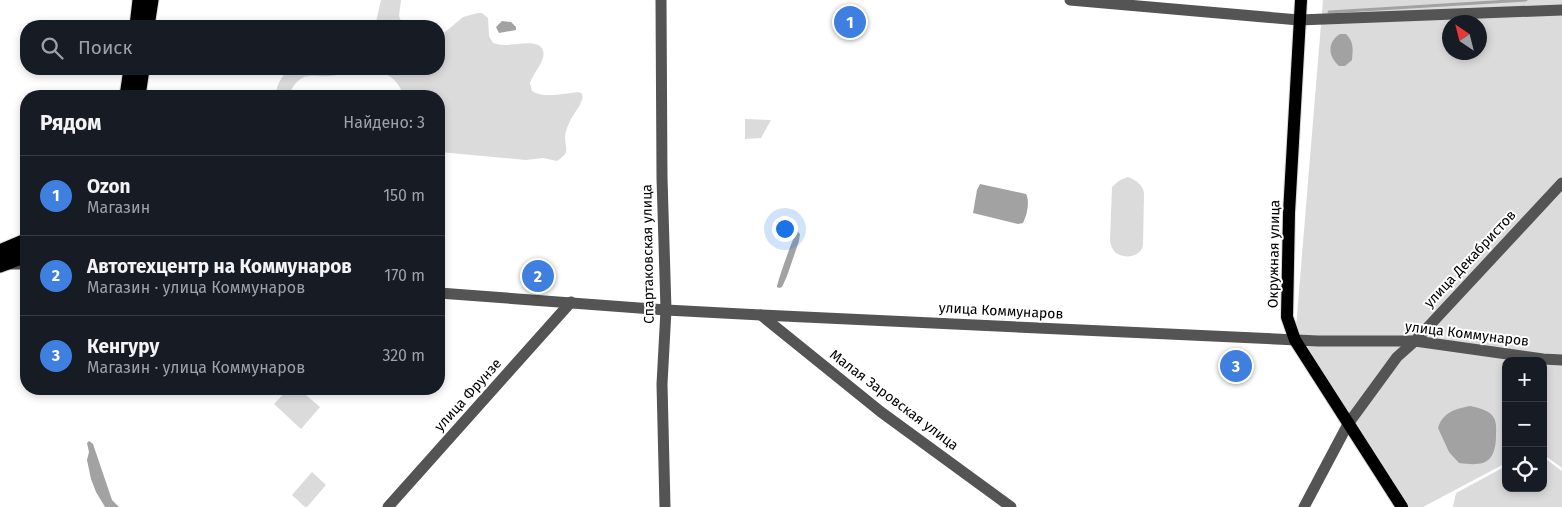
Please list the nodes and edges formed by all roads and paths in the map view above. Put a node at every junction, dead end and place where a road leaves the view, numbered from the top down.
1 (140, 0) edge
2 (151, 0) edge
3 (661, 0) edge
4 (1070, 0) edge
5 (1301, 0) edge
6 (1562, 10) edge
7 (138, 20) edge
8 (148, 20) edge
9 (1299, 20) junction
10 (130, 75) edge
11 (141, 75) edge
12 (128, 90) edge
13 (139, 90) edge
14 (1562, 183) edge
15 (20, 246) edge
16 (20, 256) edge
17 (0, 260) edge
18 (20, 263) edge
19 (445, 293) edge
20 (571, 302) junction
21 (666, 310) junction
22 (761, 315) junction
23 (1296, 340) junction
24 (1415, 341) junction
25 (1562, 360) edge
26 (1348, 424) junction
27 (388, 507) edge
28 (666, 507) edge
29 (1011, 507) edge
30 (1304, 507) edge
31 (1402, 507) edge

1 - 7 highway
2 - 8 highway
3 - 21 street, Спартаковская улица
4 - 9 street
5 - 9 main road, Окружная улица
6 - 9 street
9 - 23 main road, Окружная улица
10 - 12 highway
11 - 13 highway
14 - 24 street, улица Декабристов
15 - 17 highway
16 - 17 highway
17 - 18 street
19 - 20 street, улица Коммунаров
20 - 21 street, улица Коммунаров
20 - 27 street, улица Фрунзе
21 - 22 street, улица Коммунаров
21 - 28 street, Спартаковская улица
22 - 23 street, улица Коммунаров
22 - 29 street, Малая Заровская улица
23 - 24 street, улица Коммунаров
23 - 26 main road, Окружная улица
24 - 25 street, улица Коммунаров
24 - 26 street, улица Декабристов
26 - 30 street, улица Декабристов
26 - 31 main road, Окружная улица

